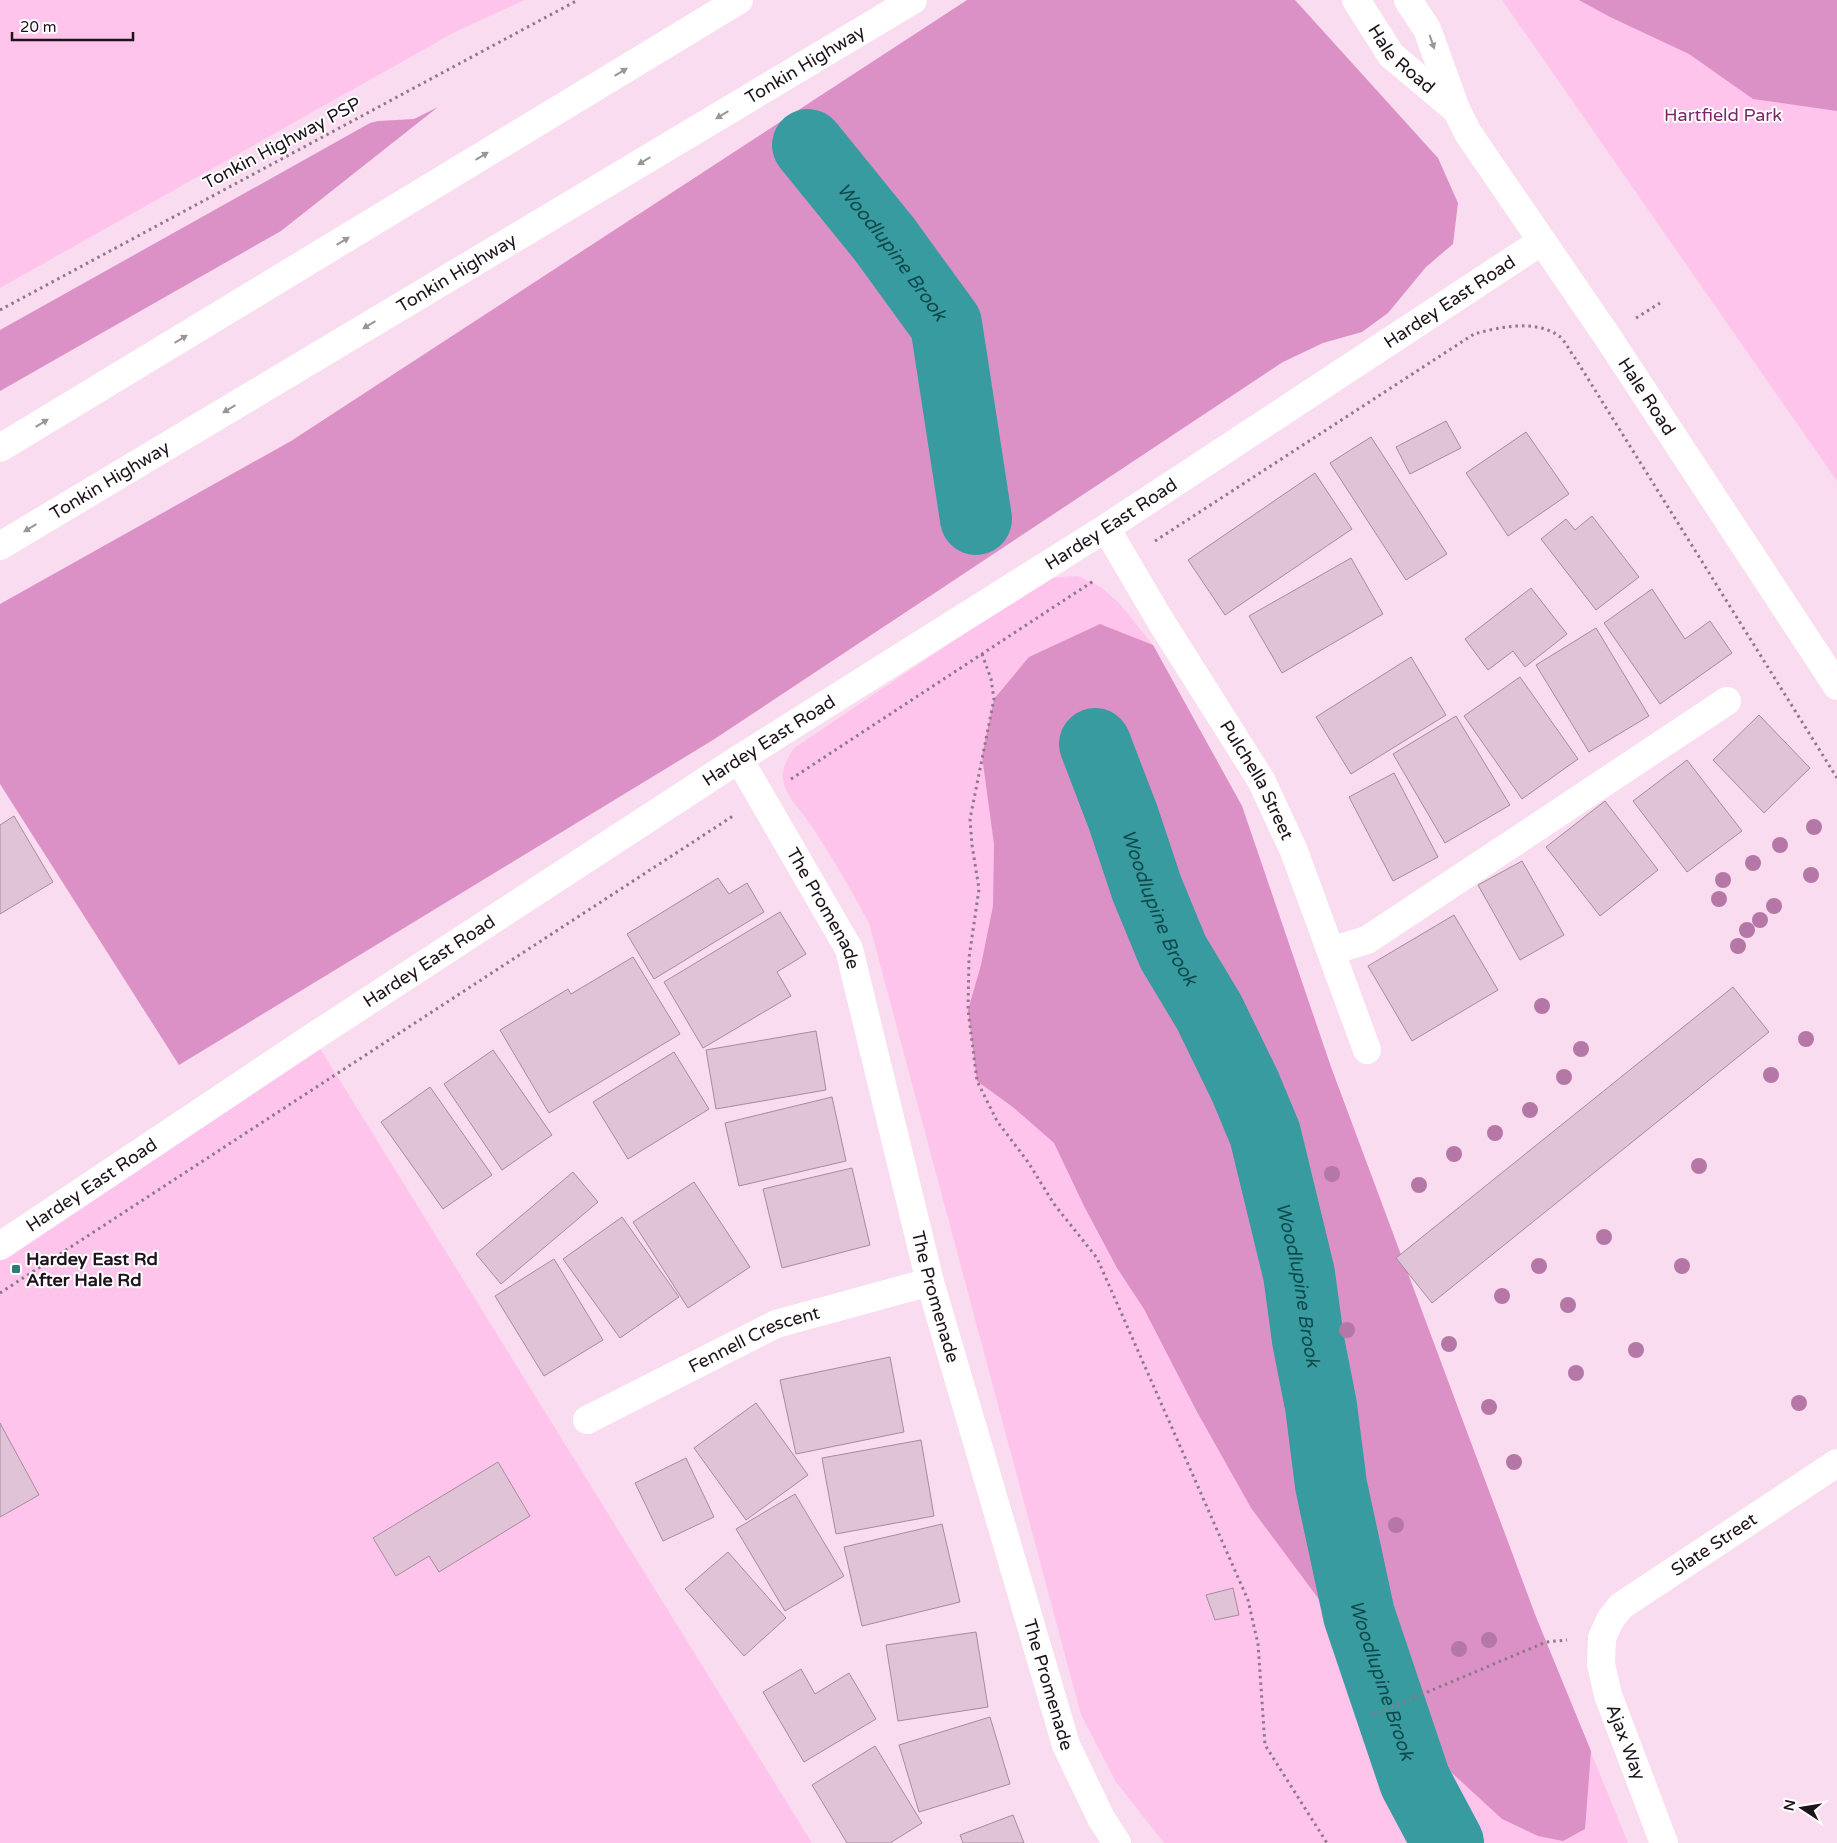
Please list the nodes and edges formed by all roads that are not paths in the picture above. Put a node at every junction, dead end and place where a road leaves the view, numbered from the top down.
1 (739, 0) edge
2 (913, 0) edge
3 (1356, 0) edge
4 (1408, 0) edge
5 (1456, 109) junction
6 (1542, 241) junction
7 (0, 448) edge
8 (1106, 528) junction
9 (0, 546) edge
10 (1837, 686) edge
11 (1727, 701) dead end
12 (739, 759) junction
13 (1331, 951) junction
14 (1367, 1050) dead end
15 (0, 1246) edge
16 (930, 1282) junction
17 (587, 1420) dead end
18 (1837, 1463) edge
19 (1602, 1638) joint
20 (1117, 1843) edge
21 (1664, 1843) edge

7 -> 1 main road
2 -> 9 main road, Tonkin Highway
3 - 5 main road, Hale Road
4 -> 5 main road, Hale Road
5 - 6 main road, Hale Road
6 - 8 main road, Hardey East Road
6 - 10 main road, Hale Road
8 - 12 main road, Hardey East Road
8 - 13 main road, Pulchella Street
11 - 13 main road
12 - 15 main road, Hardey East Road
12 - 16 main road, The Promenade
13 - 14 main road, Pulchella Street
16 - 17 main road, Fennell Crescent
16 - 20 main road, The Promenade
18 - 19 main road, Slate Street
19 - 21 main road, Ajax Way

